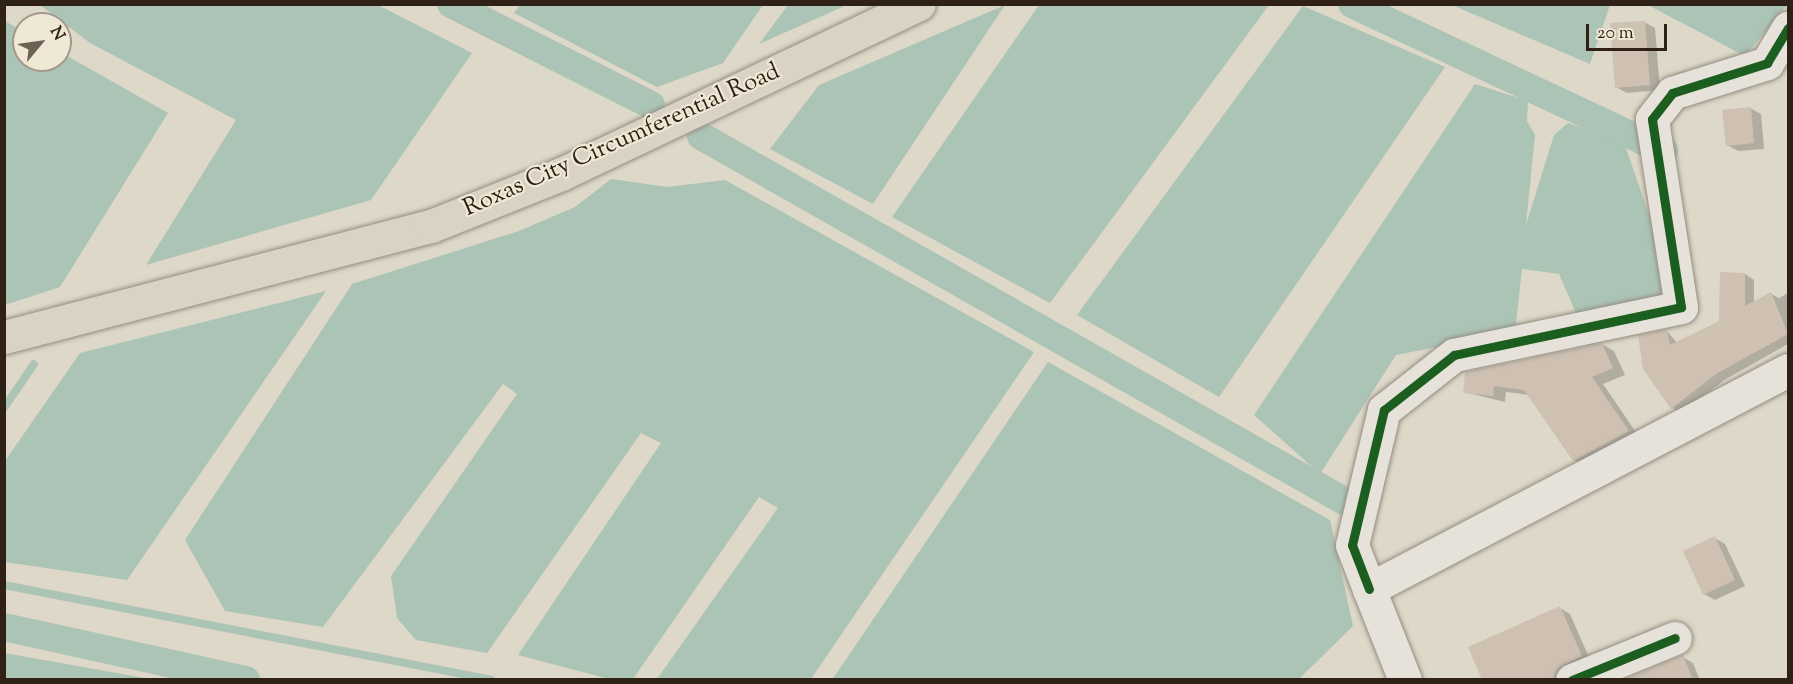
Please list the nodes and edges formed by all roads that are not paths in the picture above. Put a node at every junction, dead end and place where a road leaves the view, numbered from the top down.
1 (919, 4) edge
2 (1788, 28) edge
3 (4, 337) edge
4 (1788, 370) edge
5 (1369, 589) junction
6 (1675, 638) dead end
7 (1405, 680) edge
8 (1572, 680) edge

1 - 3 main road, Roxas City Circumferential Road
2 - 5 street
4 - 5 street
5 - 7 street
6 - 8 street

